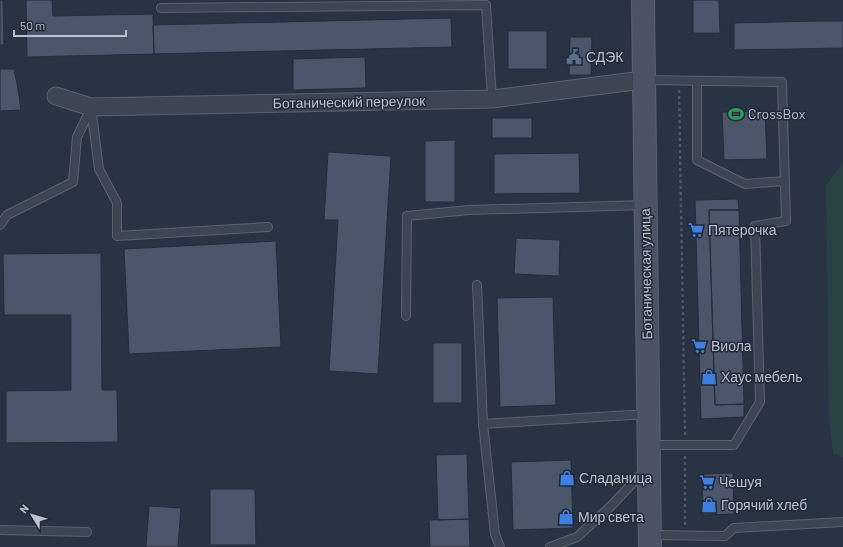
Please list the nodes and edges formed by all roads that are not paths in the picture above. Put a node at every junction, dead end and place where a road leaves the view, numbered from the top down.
1 (643, 0) edge
2 (214, 4) edge
3 (162, 8) dead end
4 (643, 80) junction
5 (697, 81) junction
6 (56, 96) dead end
7 (492, 99) junction
8 (91, 107) junction
9 (785, 181) junction
10 (645, 206) junction
11 (0, 225) edge
12 (268, 227) dead end
13 (477, 285) dead end
14 (406, 316) dead end
15 (648, 414) junction
16 (484, 424) junction
17 (648, 445) junction
18 (648, 467) junction
19 (843, 522) edge
20 (0, 530) edge
21 (87, 532) dead end
22 (649, 541) edge
23 (500, 547) edge
24 (550, 547) edge

1 - 4 street, Ботаническая улица
2 - 3 lane
2 - 7 lane
4 - 5 lane
4 - 7 street, Ботанический переулок
4 - 10 street, Ботаническая улица
5 - 9 lane
5 - 9 lane
6 - 8 street, Ботанический переулок
7 - 8 street, Ботанический переулок
8 - 11 lane
8 - 12 lane
9 - 17 lane
10 - 14 lane
10 - 15 street, Ботаническая улица
13 - 16 lane
15 - 16 lane
15 - 17 street, Ботаническая улица
16 - 23 lane
17 - 18 street, Ботаническая улица
18 - 22 street, Ботаническая улица
18 - 24 lane
19 - 22 lane
20 - 21 lane

